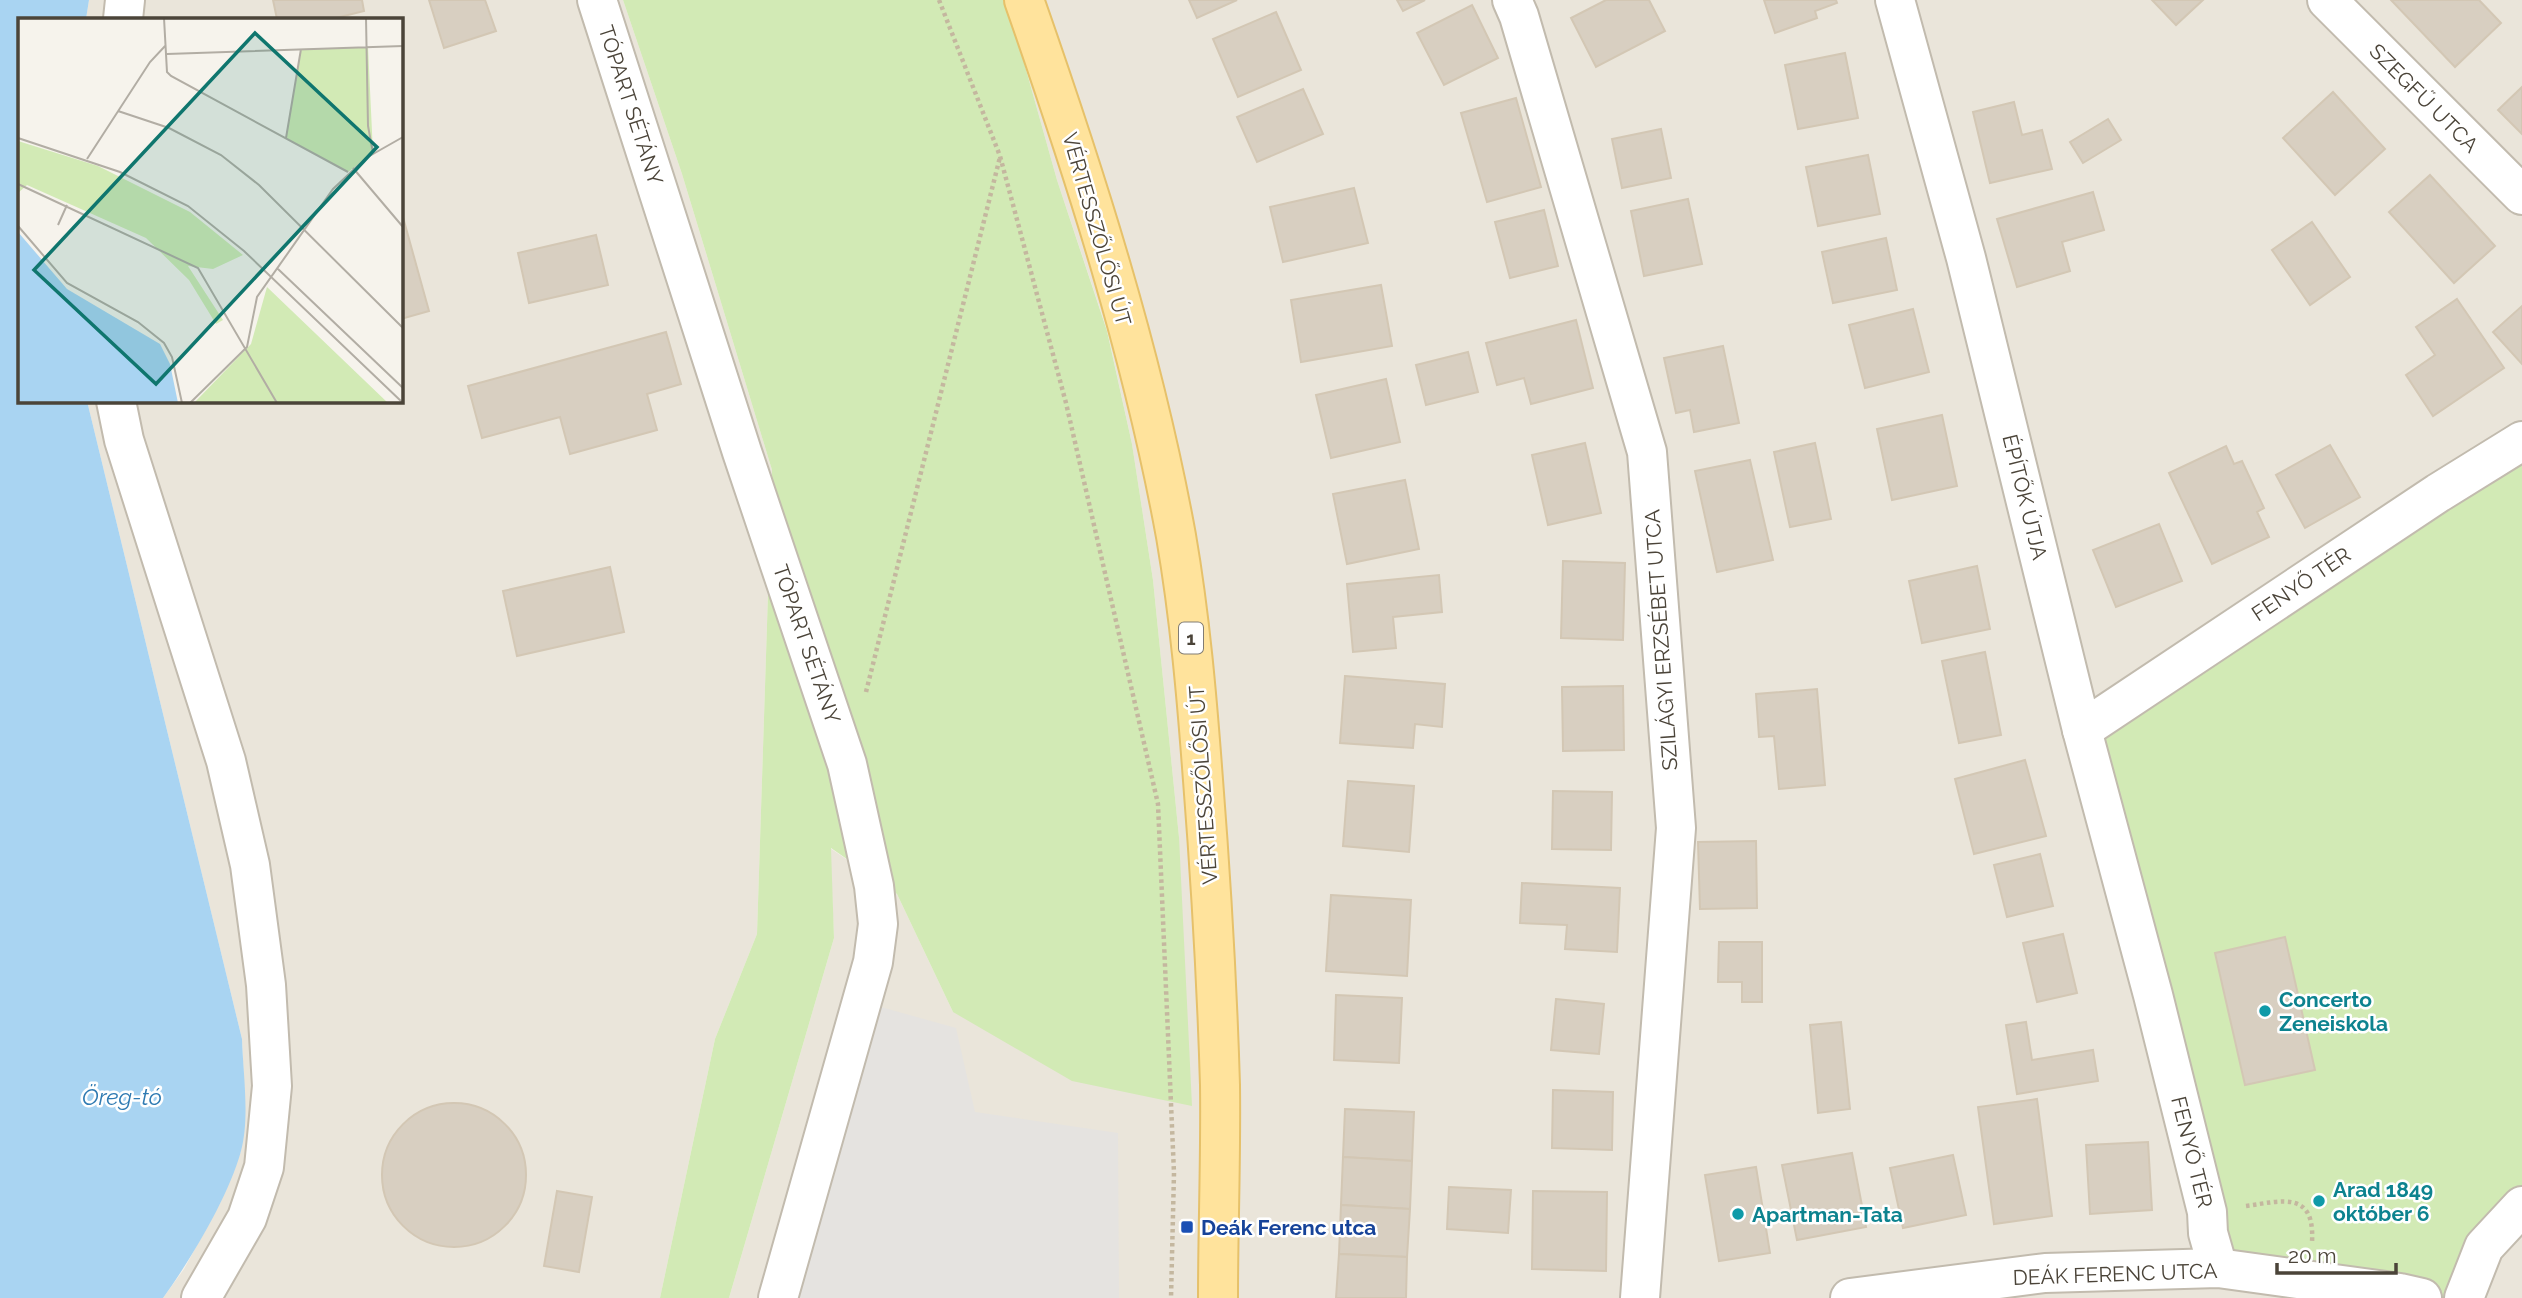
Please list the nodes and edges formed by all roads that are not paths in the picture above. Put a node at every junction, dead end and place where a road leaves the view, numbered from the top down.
1 (125, 0) edge
2 (597, 0) edge
3 (1024, 0) edge
4 (1512, 0) edge
5 (1895, 0) edge
6 (2327, 0) edge
7 (123, 18) edge
8 (2522, 195) edge
9 (116, 402) edge
10 (2522, 441) edge
11 (2082, 730) junction
12 (2153, 995) joint
13 (2522, 1206) edge
14 (2218, 1268) junction
15 (2267, 1287) edge
16 (201, 1298) edge
17 (778, 1298) edge
18 (1218, 1298) edge
19 (1640, 1298) edge
20 (1850, 1298) edge
21 (2422, 1298) edge
22 (2463, 1298) edge

1 - 7 street
2 - 17 street, TÓPART SÉTÁNY
3 - 18 main road, VÉRTESSZŐLŐSI ÚT / 1
4 - 19 street, SZILÁGYI ERZSÉBET UTCA
5 - 11 street, ÉPÍTŐK ÚTJA
6 - 8 street, SZEGFŰ UTCA
9 - 16 street
10 - 11 street, FENYŐ TÉR
11 - 12 street, ÉPÍTŐK ÚTJA
12 - 14 street, FENYŐ TÉR
13 - 22 street
14 - 15 street, DEÁK FERENC UTCA
14 - 20 street, DEÁK FERENC UTCA
15 - 21 street, DEÁK FERENC UTCA

